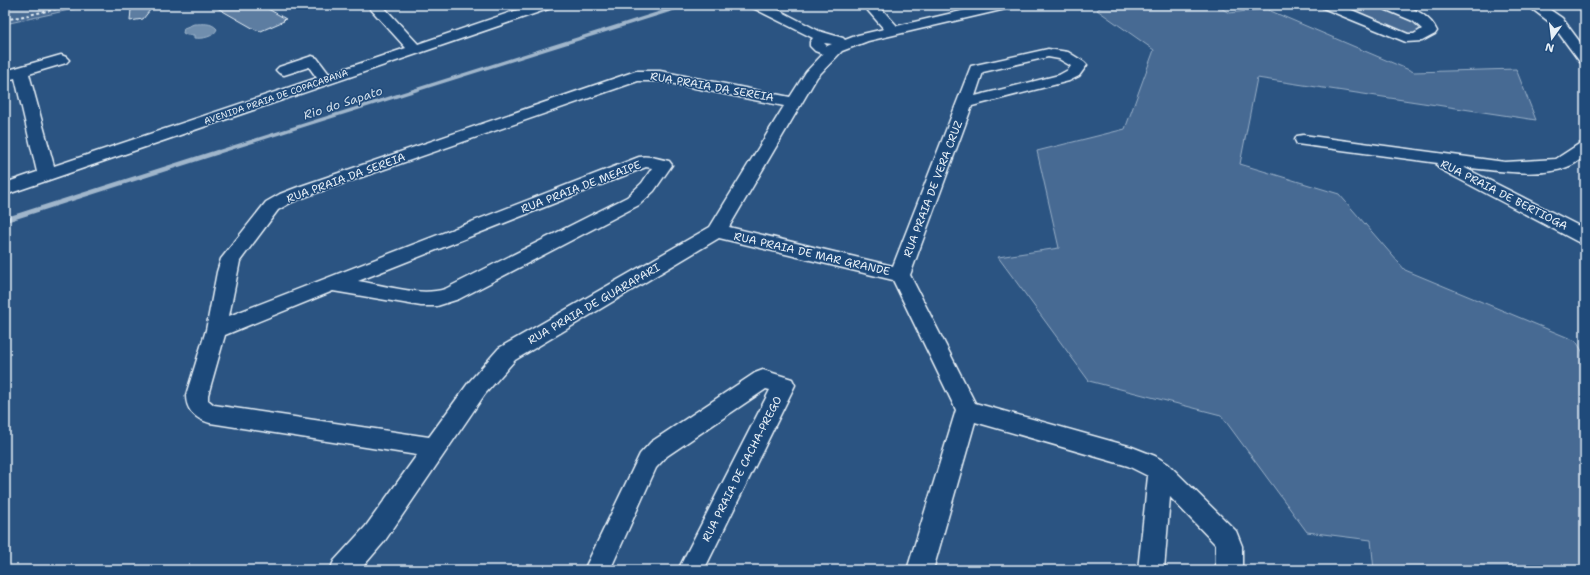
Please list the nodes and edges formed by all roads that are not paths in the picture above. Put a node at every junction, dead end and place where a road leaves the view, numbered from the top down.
1 (374, 5) edge
2 (546, 5) edge
3 (758, 5) edge
4 (870, 5) edge
5 (1005, 5) edge
6 (1328, 5) edge
7 (1386, 5) edge
8 (1534, 5) edge
9 (524, 8) edge
10 (894, 31) junction
11 (1579, 42) edge
12 (828, 44) junction
13 (415, 50) junction
14 (1585, 59) edge
15 (61, 60) dead end
16 (284, 70) dead end
17 (21, 72) junction
18 (5, 76) edge
19 (326, 80) junction
20 (794, 103) junction
21 (965, 104) junction
22 (1303, 140) dead end
23 (1585, 148) edge
24 (1434, 158) junction
25 (47, 175) junction
26 (5, 189) edge
27 (717, 231) junction
28 (1585, 237) edge
29 (900, 275) junction
30 (331, 284) junction
31 (216, 330) junction
32 (967, 410) junction
33 (435, 448) junction
34 (1160, 471) junction
35 (375, 534) junction
36 (343, 570) edge
37 (356, 570) edge
38 (596, 570) edge
39 (691, 570) edge
40 (920, 570) edge
41 (1151, 570) edge
42 (1228, 570) edge

1 - 13 street
2 - 9 street, AVENIDA PRAIA DE COPACABANA
3 - 12 street
4 - 10 street
5 - 10 street, RUA PRAIA DE GUARAPARI
6 - 7 street
8 - 11 street
9 - 13 street, AVENIDA PRAIA DE COPACABANA
10 - 12 street, RUA PRAIA DE GUARAPARI
11 - 14 street
12 - 20 street, RUA PRAIA DE GUARAPARI
13 - 19 street, AVENIDA PRAIA DE COPACABANA
15 - 17 street
16 - 19 street
17 - 18 street
17 - 25 street
19 - 25 street, AVENIDA PRAIA DE COPACABANA
20 - 27 street, RUA PRAIA DE GUARAPARI
20 - 31 street, RUA PRAIA DA SEREIA
21 - 21 street, RUA PRAIA DE VERA CRUZ
21 - 29 street, RUA PRAIA DE VERA CRUZ
22 - 24 street
23 - 24 street, RUA PRAIA DE BERTIOGA
24 - 28 street, RUA PRAIA DE BERTIOGA
25 - 26 street, AVENIDA PRAIA DE COPACABANA
27 - 29 street, RUA PRAIA DE MAR GRANDE
27 - 33 street, RUA PRAIA DE GUARAPARI
29 - 32 street, RUA PRAIA DE MAR GRANDE
30 - 30 street, RUA PRAIA DE MEAIPE
30 - 31 street, RUA PRAIA DE MEAIPE
31 - 33 street, RUA PRAIA DA SEREIA
32 - 34 street
32 - 40 street
33 - 35 street, RUA PRAIA DE GUARAPARI
34 - 41 street
34 - 42 street
35 - 36 street, RUA PRAIA DE GUARAPARI
35 - 37 street, RUA PRAIA DE GUARAPARI
38 - 39 street, RUA PRAIA DE CACHA-PREGO

